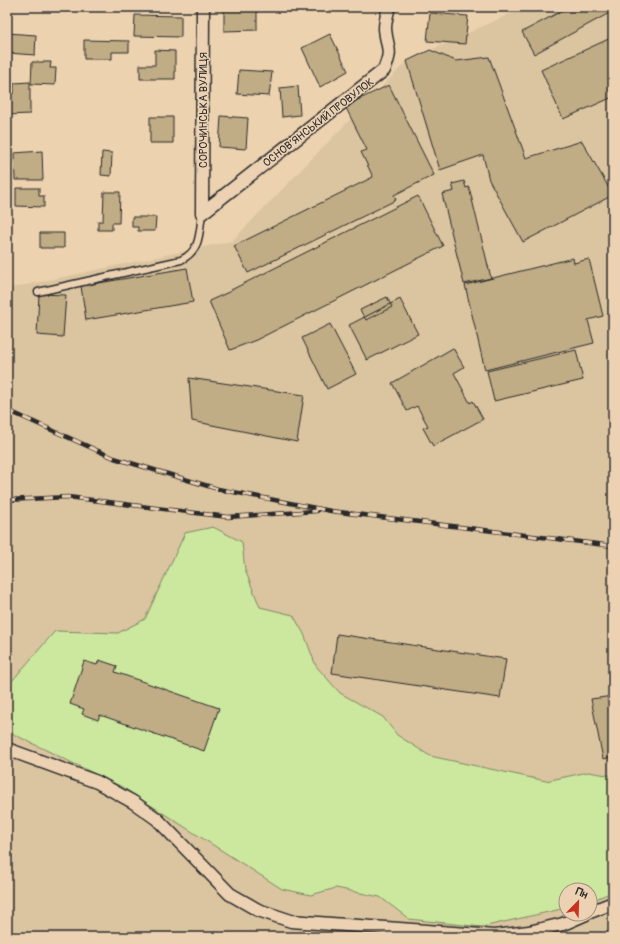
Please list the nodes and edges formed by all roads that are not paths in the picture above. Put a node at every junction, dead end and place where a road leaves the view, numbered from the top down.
1 (203, 7) edge
2 (389, 7) edge
3 (202, 213) junction
4 (38, 292) dead end
5 (7, 749) edge
6 (613, 902) edge
7 (598, 909) edge
8 (568, 922) edge

1 - 3 street, СОРОЧИНСЬКА ВУЛИЦЯ
2 - 3 street, ОСНОВ’ЯНСЬКИЙ ПРОВУЛОК
3 - 4 lane
5 - 8 street
6 - 7 street

